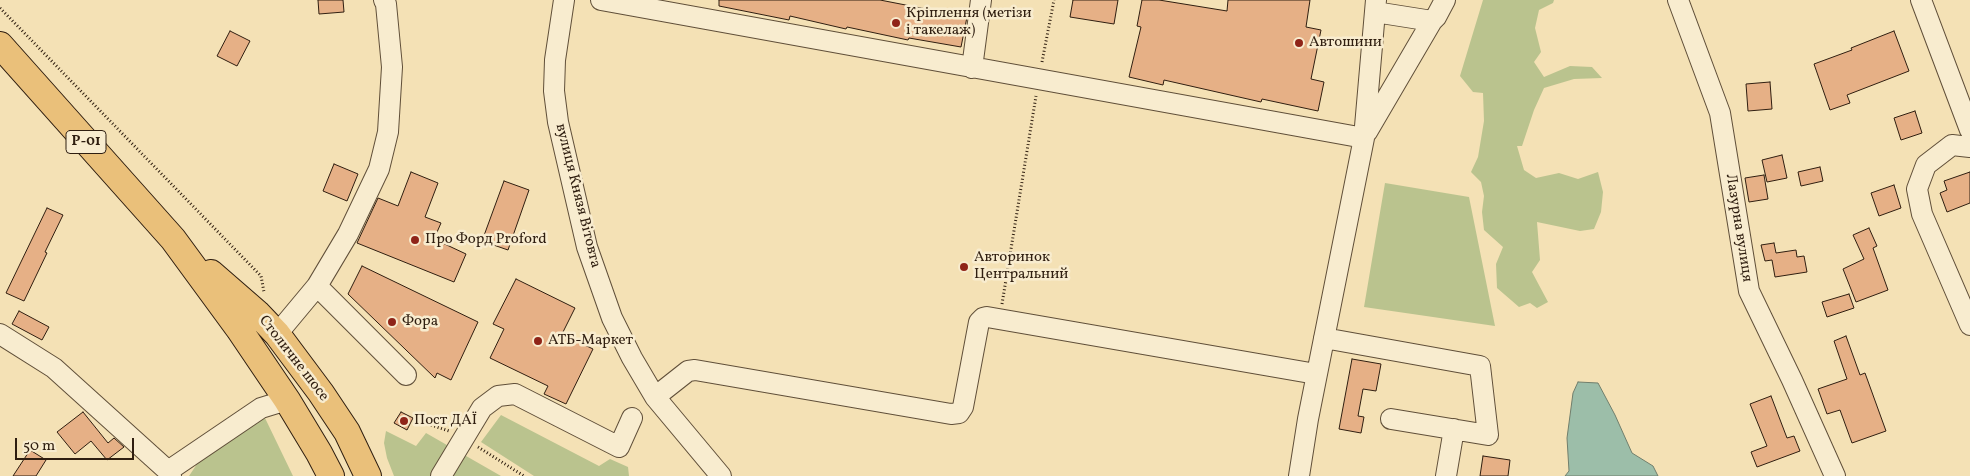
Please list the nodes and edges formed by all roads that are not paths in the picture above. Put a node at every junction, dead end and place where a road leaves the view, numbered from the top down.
1 (564, 0) edge
2 (601, 0) edge
3 (981, 0) edge
4 (1444, 0) edge
5 (1678, 0) edge
6 (1921, 0) edge
7 (387, 1) edge
8 (1375, 6) edge
9 (1432, 21) junction
10 (0, 45) edge
11 (972, 68) junction
12 (1970, 130) edge
13 (1364, 138) junction
14 (1970, 147) edge
15 (172, 239) junction
16 (317, 286) junction
17 (1970, 325) edge
18 (0, 334) edge
19 (277, 334) junction
20 (1324, 338) junction
21 (1316, 374) junction
22 (406, 375) dead end
23 (655, 397) junction
24 (287, 400) junction
25 (632, 418) dead end
26 (1391, 419) dead end
27 (1454, 429) junction
28 (170, 474) edge
29 (330, 476) edge
30 (368, 476) edge
31 (441, 476) edge
32 (721, 476) edge
33 (1299, 476) edge
34 (1446, 476) edge
35 (1835, 476) edge

1 - 23 street, вулиця Князя Вітовта
2 - 11 street
3 - 11 street
4 - 9 street
5 - 35 street, Лазурна вулиця
6 - 12 street
7 - 16 street
8 - 9 street
8 - 13 street
9 - 13 street
10 - 15 main road, Столичне шосе / Р-01
11 - 13 street
13 - 20 street
14 - 17 street
15 - 19 main road, Столичне шосе
15 - 24 main road, Столичне шосе
16 - 19 street
16 - 22 street
18 - 28 street
19 - 30 main road, Столичне шосе
20 - 21 street
20 - 27 street
21 - 23 street
21 - 33 street
23 - 32 street, вулиця Князя Вітовта
24 - 28 street
24 - 29 main road, Столичне шосе
25 - 31 street
26 - 27 street
27 - 34 street

